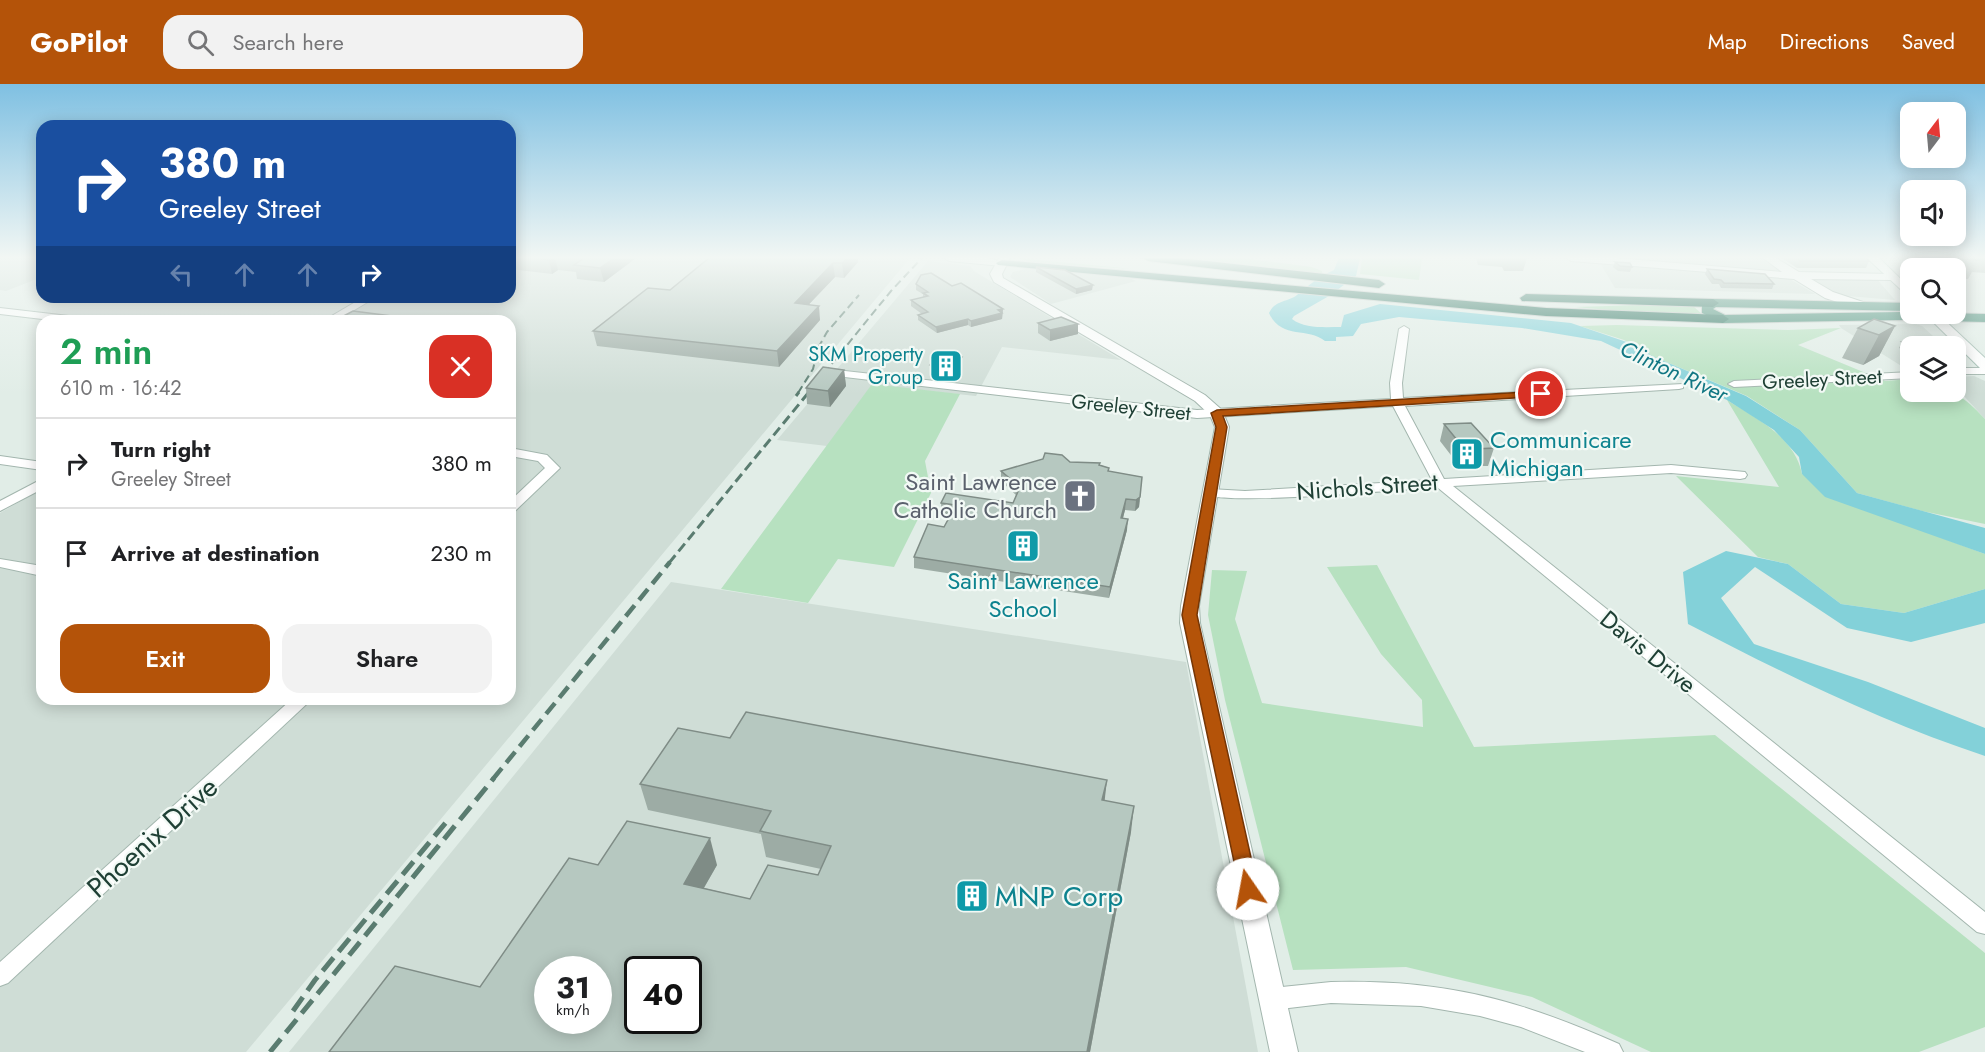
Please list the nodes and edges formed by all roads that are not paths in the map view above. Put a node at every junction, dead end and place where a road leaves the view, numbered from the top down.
1 (360, 303) edge
2 (1038, 303) edge
3 (1457, 303) edge
4 (1713, 303) edge
5 (1722, 303) edge
6 (1854, 303) edge
7 (1862, 306) junction
8 (1900, 307) edge
9 (1966, 308) edge
10 (1985, 309) edge
11 (0, 311) edge
12 (36, 315) edge
13 (339, 315) edge
14 (1900, 316) edge
15 (1966, 317) edge
16 (1985, 318) edge
17 (1723, 319) junction
18 (1942, 324) edge
19 (1404, 329) dead end
20 (1985, 365) edge
21 (1985, 371) edge
22 (1966, 372) edge
23 (836, 373) edge
24 (1900, 376) edge
25 (1734, 384) dead end
26 (1679, 386) dead end
27 (1396, 402) junction
28 (1217, 413) junction
29 (516, 453) edge
30 (0, 460) edge
31 (36, 465) edge
32 (1740, 475) dead end
33 (1440, 483) junction
34 (36, 486) edge
35 (1210, 493) junction
36 (516, 502) edge
37 (0, 507) edge
38 (0, 563) edge
39 (36, 570) edge
40 (296, 705) edge
41 (1985, 925) edge
42 (0, 976) edge
43 (1272, 999) junction
44 (1284, 1052) edge
45 (1611, 1052) edge

1 - 13 street
2 - 28 street
3 - 17 highway
4 - 17 highway
5 - 7 highway
6 - 7 street
7 - 8 highway
9 - 10 highway
11 - 12 street
14 - 17 highway
15 - 16 highway
18 - 20 street
19 - 27 street
21 - 22 street
23 - 28 street, Greeley Street
24 - 25 street, Greeley Street
26 - 27 street, Greeley Street
27 - 28 street, Greeley Street
27 - 33 street, Davis Drive
28 - 35 street
29 - 36 street
30 - 31 street
32 - 33 street, Nichols Street
33 - 35 street, Nichols Street
33 - 41 street, Davis Drive
34 - 37 street
35 - 43 street
38 - 39 street
40 - 42 street, Phoenix Drive
43 - 44 street
43 - 45 street

